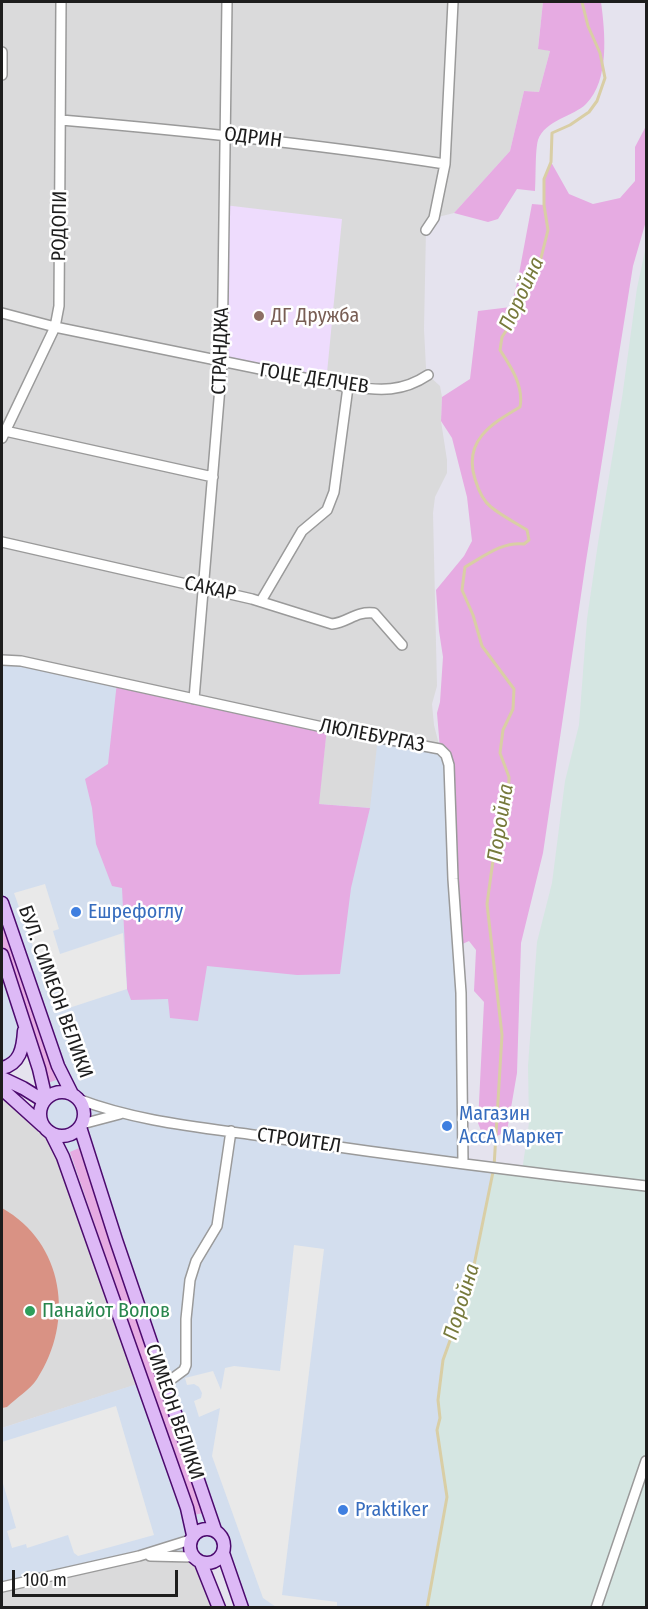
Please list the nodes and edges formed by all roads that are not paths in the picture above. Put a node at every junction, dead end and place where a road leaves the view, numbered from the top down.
1 (61, 2) edge
2 (227, 2) edge
3 (453, 2) edge
4 (2, 52) edge
5 (2, 75) edge
6 (61, 120) junction
7 (225, 134) junction
8 (445, 164) junction
9 (426, 230) dead end
10 (2, 313) edge
11 (55, 327) junction
12 (222, 363) junction
13 (428, 375) dead end
14 (348, 387) junction
15 (3, 435) edge
16 (213, 477) junction
17 (2, 542) edge
18 (203, 587) junction
19 (261, 602) junction
20 (402, 645) dead end
21 (2, 660) edge
22 (194, 699) junction
23 (2, 903) edge
24 (2, 955) edge
25 (24, 1024) junction
26 (2, 1068) edge
27 (2, 1078) edge
28 (2, 1089) edge
29 (75, 1096) junction
30 (45, 1100) junction
31 (122, 1114) junction
32 (81, 1125) junction
33 (47, 1130) junction
34 (231, 1131) junction
35 (463, 1163) junction
36 (646, 1186) edge
37 (165, 1384) junction
38 (646, 1461) edge
39 (215, 1530) junction
40 (192, 1538) junction
41 (223, 1553) junction
42 (139, 1556) junction
43 (197, 1560) junction
44 (2, 1587) edge
45 (219, 1608) edge
46 (242, 1608) edge
47 (596, 1608) edge

1 - 6 street, РОДОПИ
2 - 7 street, СТРАНДЖА
3 - 8 street
4 - 5 street
6 - 7 street, ОДРИН
6 - 11 street, РОДОПИ
7 - 8 street, ОДРИН
7 - 12 street, СТРАНДЖА
8 - 9 street
10 - 11 street, ГОЦЕ ДЕЛЧЕВ
11 - 12 street, ГОЦЕ ДЕЛЧЕВ
11 - 15 street, РОДОПИ
12 - 14 street, ГОЦЕ ДЕЛЧЕВ
12 - 16 street, СТРАНДЖА
13 - 14 street, ГОЦЕ ДЕЛЧЕВ
14 - 19 street
15 - 16 street
16 - 18 street, СТРАНДЖА
17 - 18 street, САКАР
18 - 19 street, САКАР
18 - 22 street, СТРАНДЖА
19 - 20 street, САКАР
21 - 22 street, ЛЮЛЕБУРГАЗ
22 - 35 street, ЛЮЛЕБУРГАЗ
23 - 29 main road, БУЛ. СИМЕОН ВЕЛИКИ
24 - 25 main road, БУЛ. СИМЕОН ВЕЛИКИ
25 - 26 main road
25 - 30 main road
27 - 30 main road
28 - 33 main road
29 - 30 main road
29 - 31 street
29 - 32 main road
30 - 33 main road
31 - 32 street
31 - 34 street, СТРОИТЕЛ
32 - 33 main road
32 - 37 main road
33 - 40 main road, СИМЕОН ВЕЛИКИ
34 - 35 street, СТРОИТЕЛ
34 - 37 street
35 - 36 street, СТРОИТЕЛ
37 - 39 main road
38 - 47 street
39 - 40 main road
39 - 41 main road
40 - 42 street
40 - 43 main road
41 - 43 main road
41 - 46 main road
42 - 43 street
42 - 44 street
43 - 45 main road

